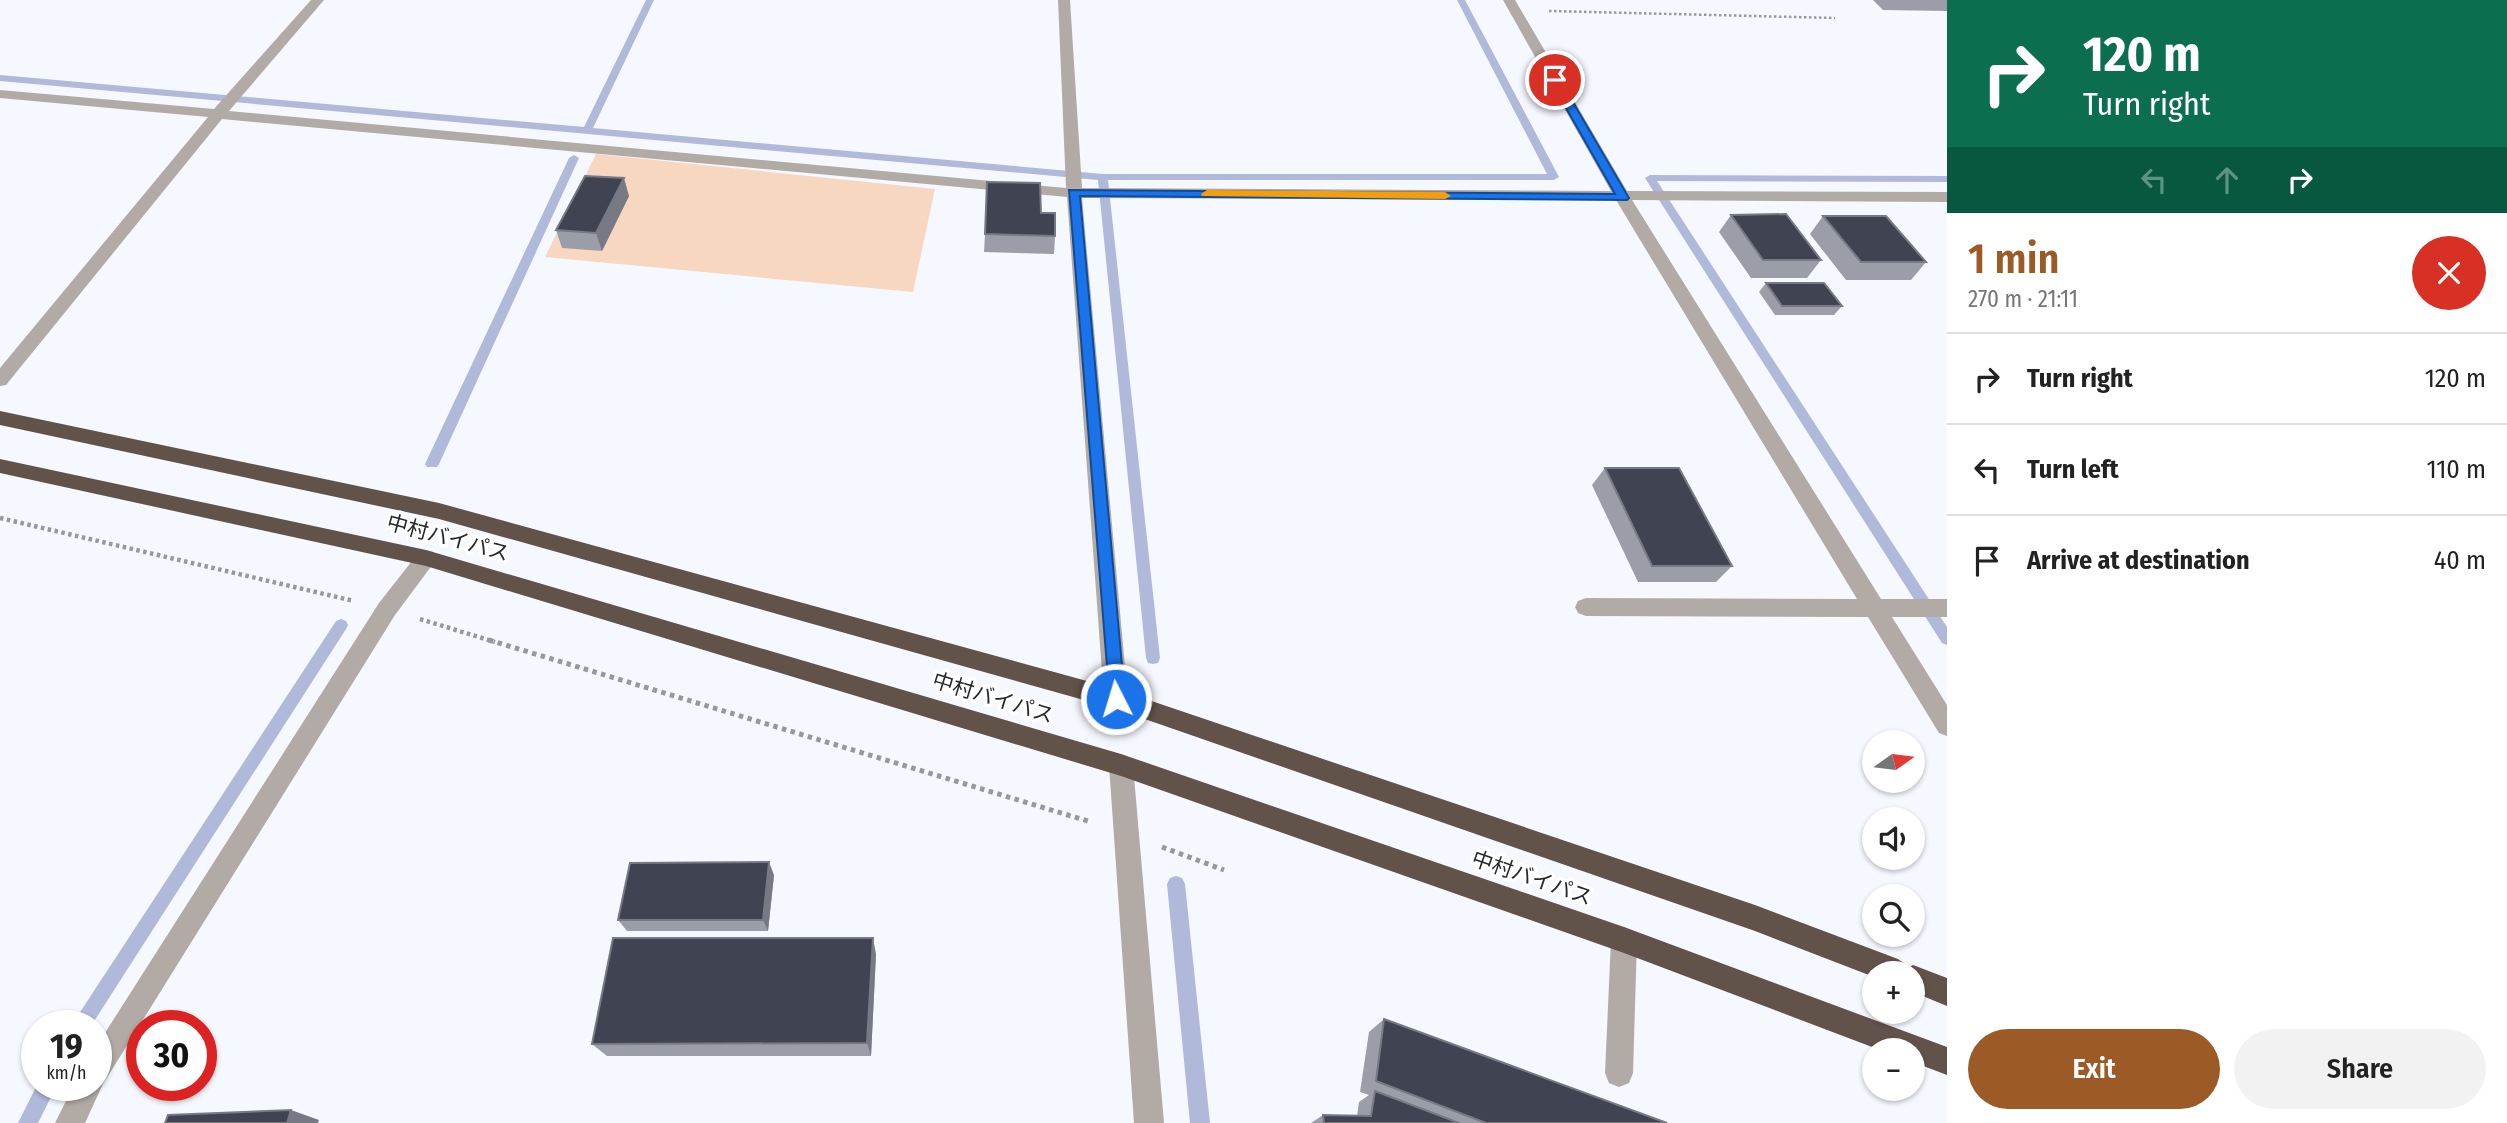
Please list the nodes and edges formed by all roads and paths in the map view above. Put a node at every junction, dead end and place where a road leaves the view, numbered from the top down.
1 (318, 0) edge
2 (1064, 0) edge
3 (1512, 5) edge
4 (1835, 18) dead end
5 (0, 94) edge
6 (219, 113) junction
7 (1074, 193) junction
8 (1947, 197) edge
9 (1623, 198) junction
10 (0, 380) edge
11 (0, 418) edge
12 (0, 466) edge
13 (0, 518) edge
14 (426, 558) junction
15 (1586, 607) dead end
16 (1947, 608) edge
17 (387, 609) junction
18 (1874, 609) junction
19 (1116, 699) junction
20 (1947, 726) edge
21 (1121, 765) junction
22 (1128, 834) junction
23 (1224, 870) dead end
24 (1624, 940) junction
25 (1867, 961) edge
26 (1925, 984) edge
27 (1947, 992) edge
28 (112, 1047) edge
29 (1947, 1061) edge
30 (1619, 1073) dead end
31 (81, 1101) edge
32 (70, 1123) edge
33 (1149, 1123) edge

1 - 6 street
2 - 7 street
3 - 4 path
3 - 9 street
5 - 6 street
6 - 7 street
6 - 10 street
7 - 9 street
7 - 19 street
8 - 9 street
9 - 18 street
11 - 19 highway, 中村バイパス
12 - 14 highway, 中村バイパス
13 - 17 path
14 - 17 street
14 - 21 highway, 中村バイパス
15 - 18 street
16 - 18 street
17 - 22 path
17 - 28 street
18 - 20 street
19 - 25 highway, 中村バイパス
21 - 22 street
21 - 24 highway, 中村バイパス
22 - 23 path
22 - 33 street
24 - 29 highway, 中村バイパス
24 - 30 street
26 - 27 highway
31 - 32 street

